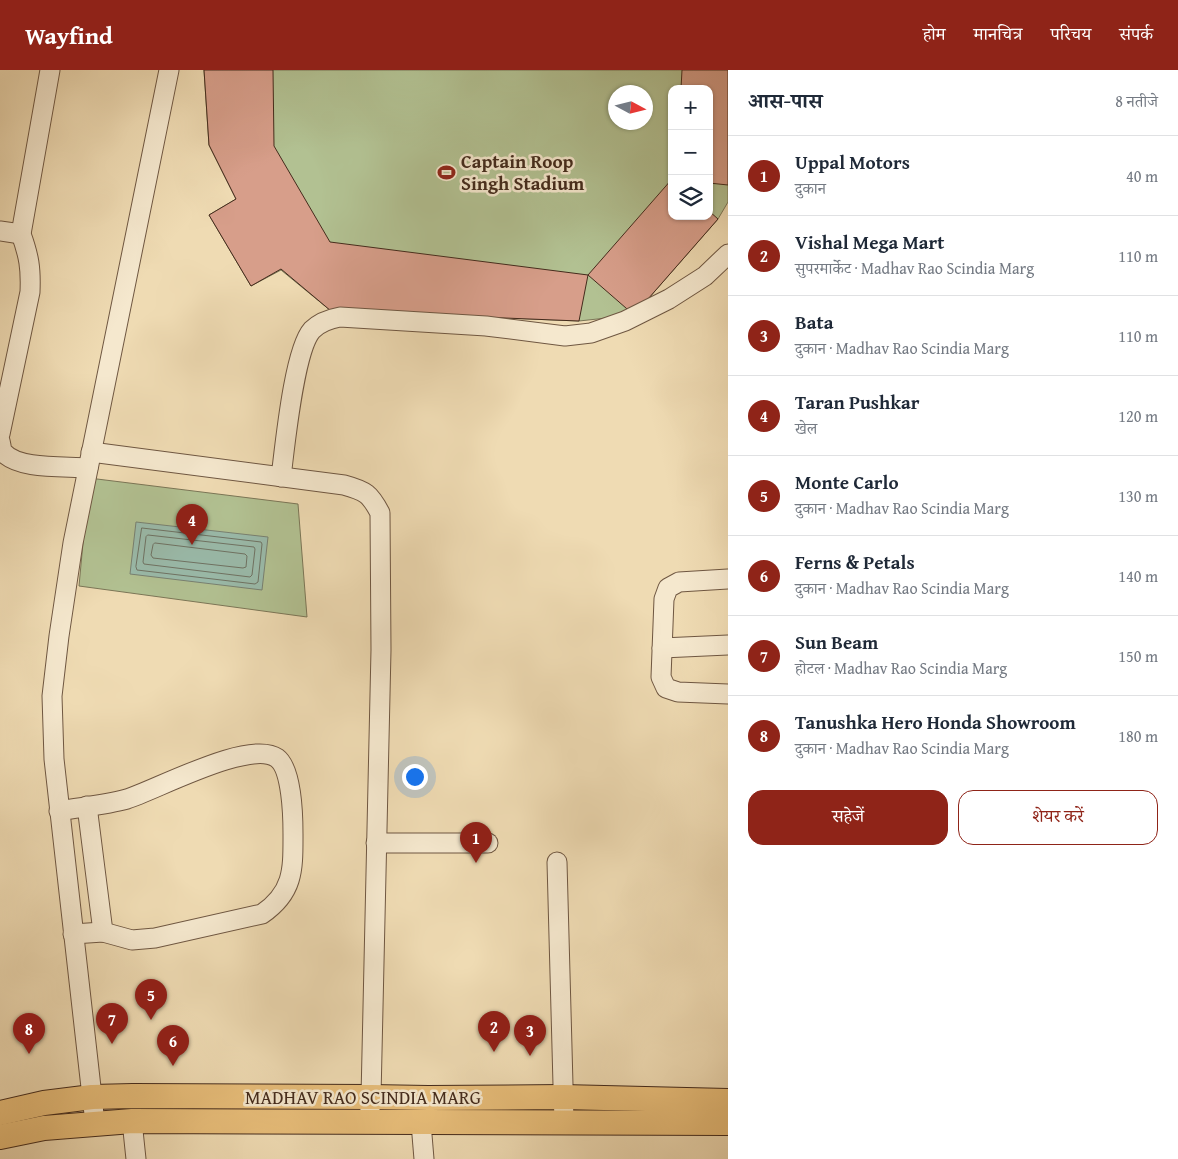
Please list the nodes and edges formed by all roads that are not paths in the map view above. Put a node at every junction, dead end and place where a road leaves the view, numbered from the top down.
1 (50, 70) edge
2 (170, 70) edge
3 (0, 232) edge
4 (21, 234) junction
5 (728, 254) edge
6 (1, 444) edge
7 (89, 460) junction
8 (281, 477) junction
9 (728, 579) edge
10 (728, 645) edge
11 (662, 648) junction
12 (728, 694) edge
13 (87, 806) junction
14 (59, 811) junction
15 (376, 843) junction
16 (488, 843) dead end
17 (557, 862) dead end
18 (104, 932) junction
19 (73, 934) junction
20 (92, 1097) junction
21 (371, 1097) junction
22 (563, 1097) junction
23 (728, 1101) edge
24 (0, 1113) edge
25 (132, 1121) junction
26 (368, 1121) junction
27 (564, 1122) junction
28 (95, 1123) junction
29 (421, 1123) junction
30 (728, 1123) edge
31 (0, 1137) edge
32 (136, 1159) edge
33 (424, 1159) edge

1 - 4 street
2 - 7 street
3 - 4 street
4 - 6 street
5 - 8 street
6 - 7 street
7 - 8 street
7 - 14 street
8 - 15 street
9 - 11 street
10 - 11 street
11 - 12 street
13 - 14 street
13 - 18 street
13 - 18 street
14 - 19 street
15 - 16 street
15 - 21 street
17 - 22 street
18 - 19 street
19 - 20 street
20 - 21 main road, MADHAV RAO SCINDIA MARG
20 - 24 main road, MADHAV RAO SCINDIA MARG
20 - 28 street
21 - 22 main road, MADHAV RAO SCINDIA MARG
21 - 26 street
22 - 23 main road, MADHAV RAO SCINDIA MARG
22 - 27 street
25 - 26 main road, MADHAV RAO SCINDIA MARG
25 - 28 main road, MADHAV RAO SCINDIA MARG
25 - 32 street
26 - 29 main road, MADHAV RAO SCINDIA MARG
27 - 29 main road, MADHAV RAO SCINDIA MARG
27 - 30 main road, MADHAV RAO SCINDIA MARG
28 - 31 main road, MADHAV RAO SCINDIA MARG
29 - 33 street

